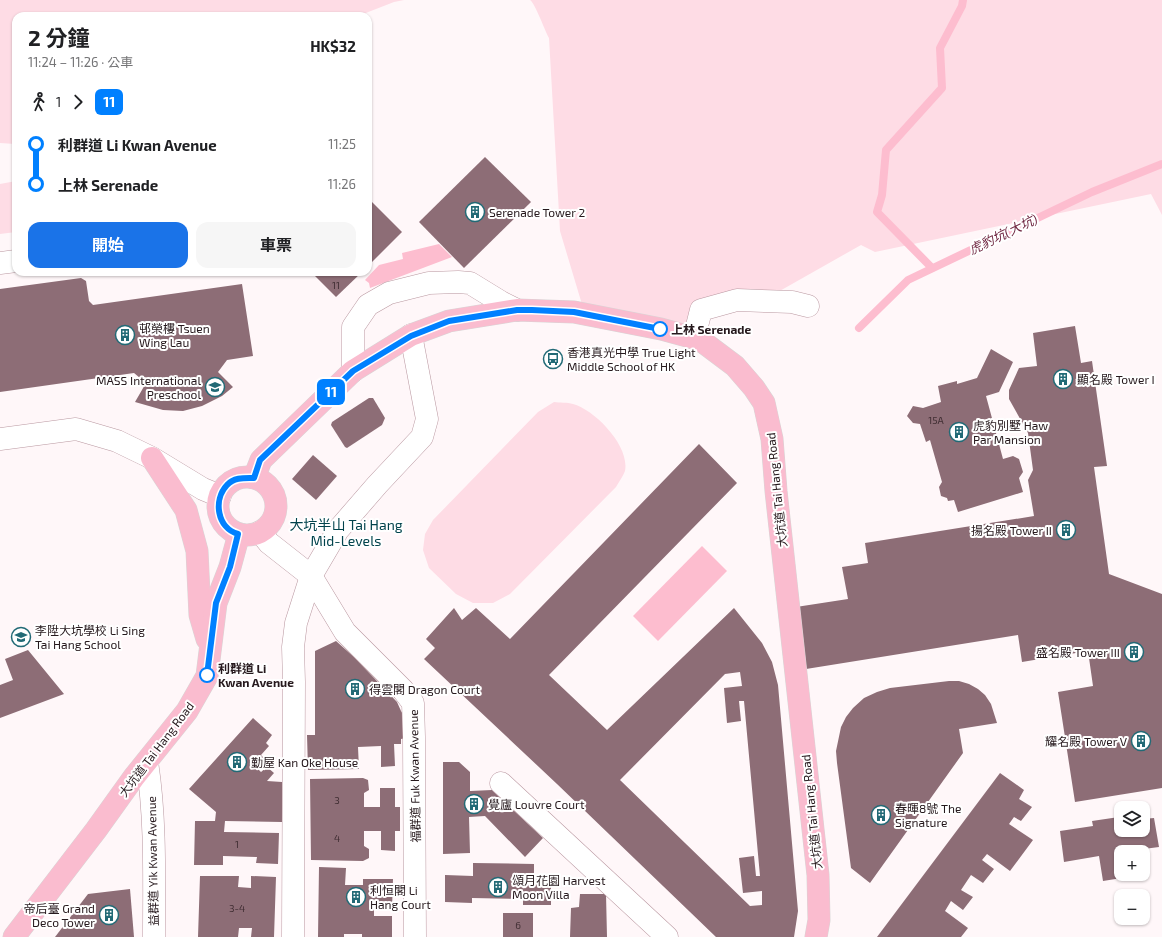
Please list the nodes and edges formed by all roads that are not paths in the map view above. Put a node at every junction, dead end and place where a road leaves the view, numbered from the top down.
1 (12, 262) edge
2 (0, 263) edge
3 (808, 306) dead end
4 (517, 310) junction
5 (411, 336) junction
6 (694, 338) junction
7 (353, 371) junction
8 (0, 439) edge
9 (152, 458) junction
10 (254, 478) junction
11 (220, 496) junction
12 (260, 532) junction
13 (238, 534) junction
14 (312, 576) junction
15 (210, 651) junction
16 (147, 762) junction
17 (501, 783) dead end
18 (14, 937) edge
19 (154, 937) edge
20 (293, 937) edge
21 (415, 937) edge
22 (667, 937) edge
23 (816, 937) edge

1 - 2 street
3 - 6 street
4 - 5 main road, 大坑道 Tai Hang Road
4 - 6 main road, 大坑道 Tai Hang Road
4 - 7 street
5 - 7 main road, 大坑道 Tai Hang Road
5 - 14 street
6 - 23 main road, 大坑道 Tai Hang Road
7 - 10 main road, 大坑道 Tai Hang Road
8 - 9 street
9 - 11 street
9 - 15 main road
10 - 11 main road
10 - 12 main road
11 - 13 main road
12 - 13 main road
12 - 14 street, 福群道 Fuk Kwan Avenue
13 - 15 main road, 大坑道 Tai Hang Road
14 - 20 street
14 - 21 street, 福群道 Fuk Kwan Avenue
15 - 16 main road, 大坑道 Tai Hang Road
16 - 18 main road, 大坑道 Tai Hang Road
16 - 19 street, 益群道 Yik Kwan Avenue
17 - 22 street

